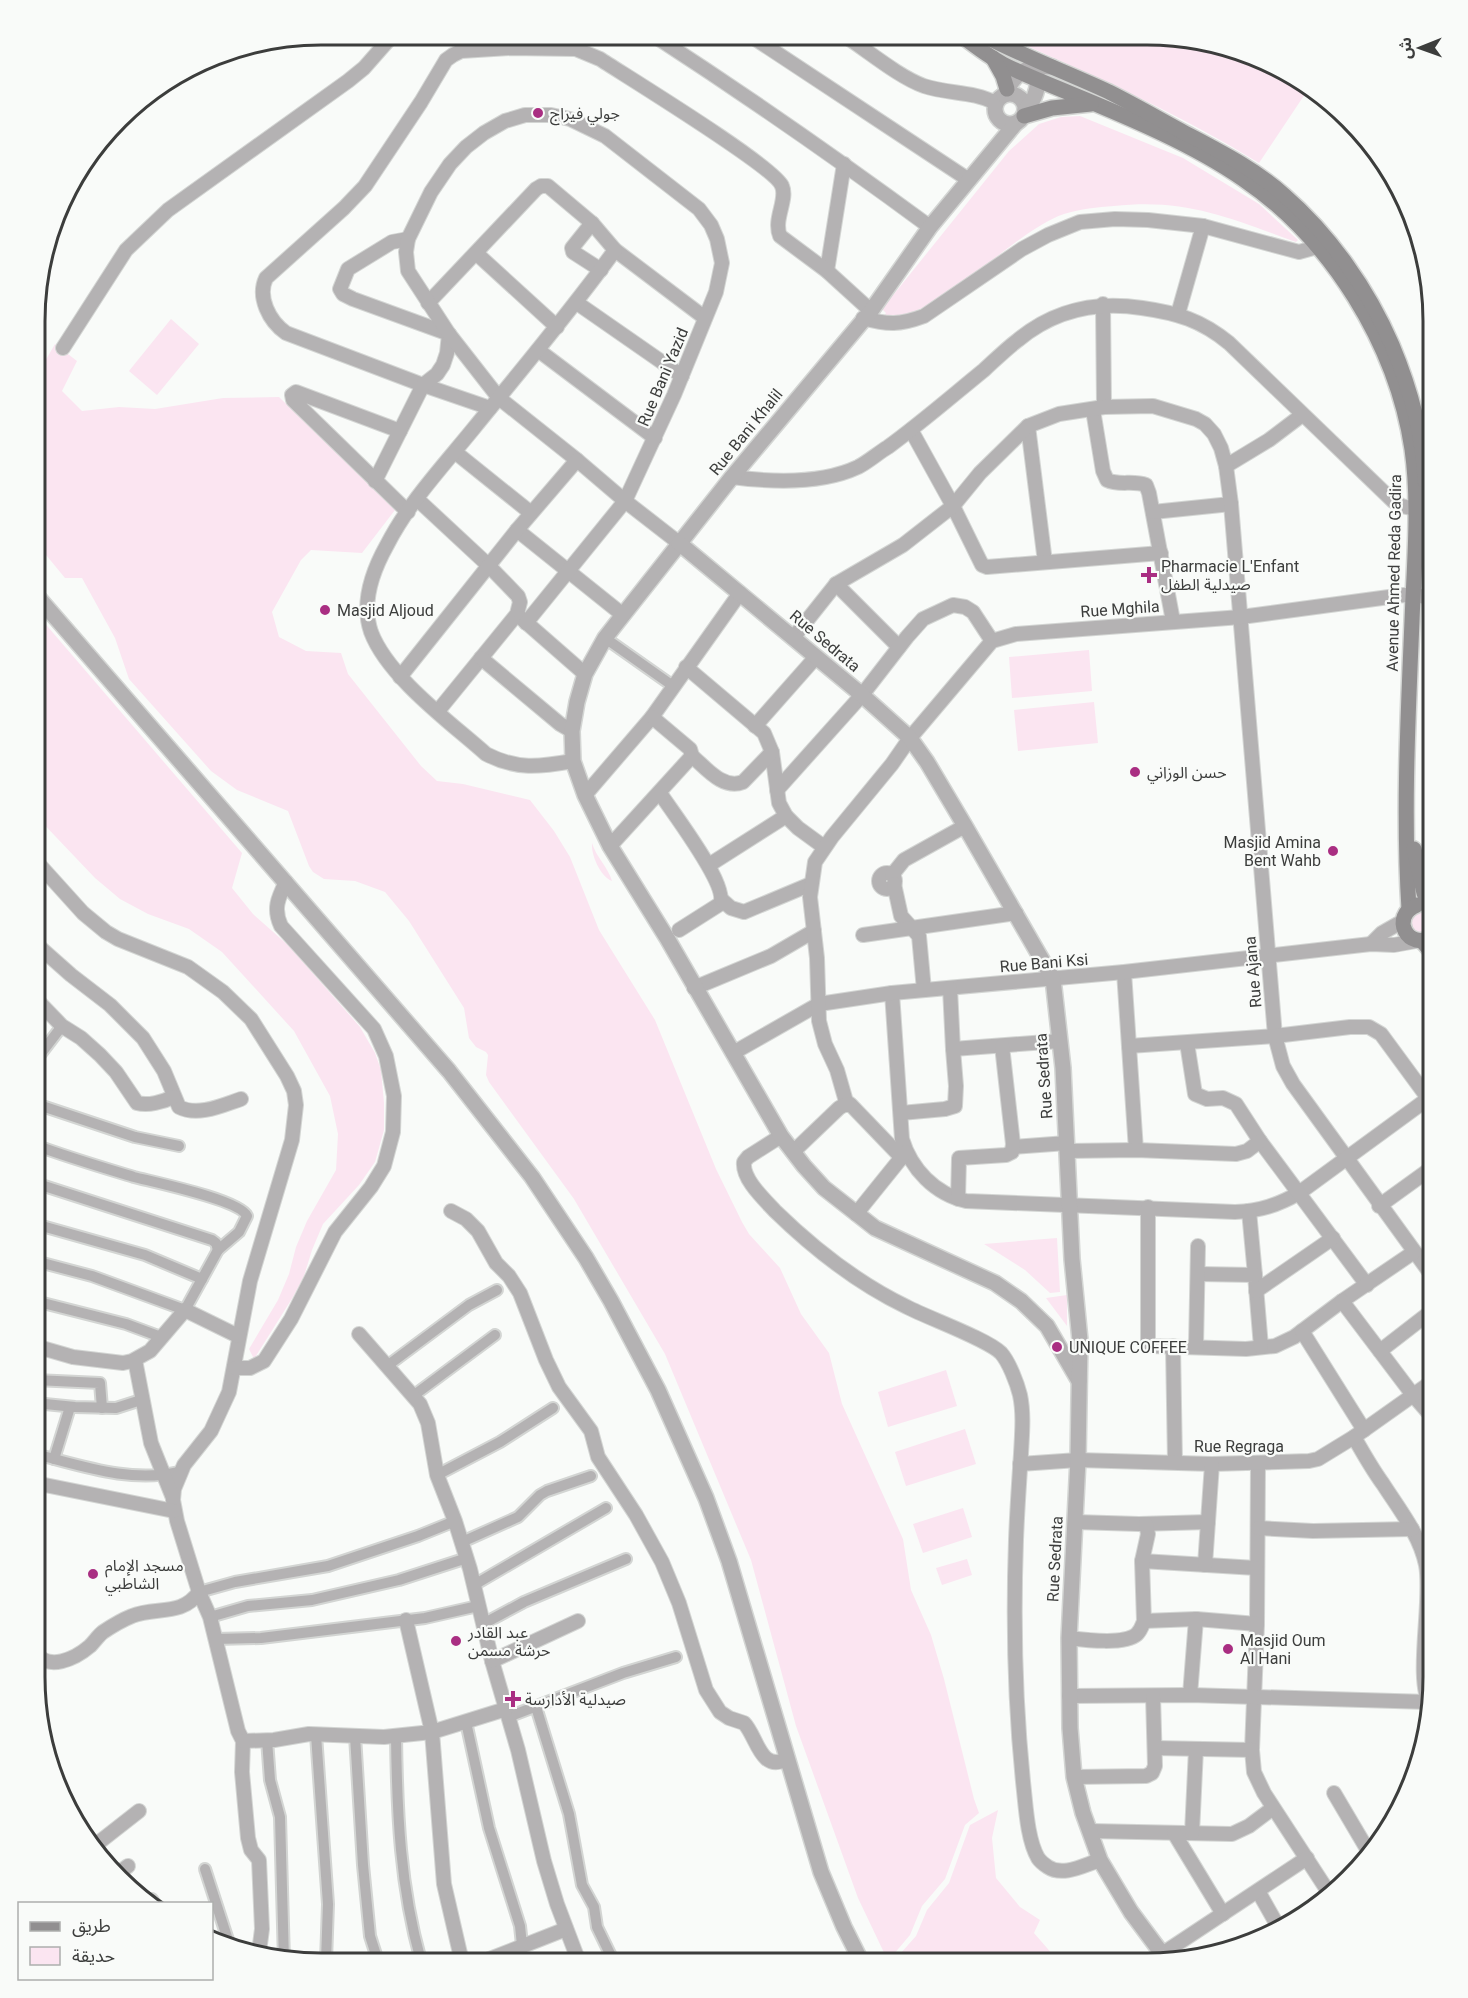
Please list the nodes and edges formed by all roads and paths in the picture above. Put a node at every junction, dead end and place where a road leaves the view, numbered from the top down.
1 (384, 45) edge
2 (668, 45) edge
3 (765, 45) edge
4 (859, 45) edge
5 (975, 45) edge
6 (999, 45) edge
7 (993, 58) junction
8 (1033, 67) junction
9 (1020, 72) junction
10 (1001, 101) junction
11 (1095, 104) junction
12 (1022, 117) junction
13 (997, 147) junction
14 (844, 164) junction
15 (969, 180) junction
16 (592, 223) junction
17 (1203, 226) junction
18 (930, 227) junction
19 (408, 239) junction
20 (1317, 247) junction
21 (615, 250) junction
22 (476, 253) junction
23 (601, 270) junction
24 (826, 271) junction
25 (428, 303) junction
26 (577, 303) junction
27 (1103, 304) junction
28 (867, 314) junction
29 (1178, 314) junction
30 (705, 318) junction
31 (557, 327) junction
32 (449, 334) junction
33 (63, 348) dead end
34 (538, 350) junction
35 (682, 376) junction
36 (423, 385) junction
37 (495, 403) junction
38 (1099, 408) junction
39 (1302, 416) junction
40 (1028, 426) junction
41 (911, 430) junction
42 (400, 431) junction
43 (655, 438) junction
44 (455, 452) junction
45 (577, 460) junction
46 (1226, 466) junction
47 (1423, 468) edge
48 (732, 477) junction
49 (375, 481) junction
50 (417, 499) junction
51 (625, 501) junction
52 (1231, 504) junction
53 (953, 506) junction
54 (1415, 509) junction
55 (408, 512) junction
56 (1153, 512) junction
57 (531, 513) junction
58 (517, 530) junction
59 (679, 543) junction
60 (1161, 553) junction
61 (1045, 562) junction
62 (489, 565) junction
63 (569, 570) junction
64 (836, 584) junction
65 (740, 593) junction
66 (1423, 596) edge
67 (45, 605) edge
68 (623, 615) junction
69 (1241, 617) junction
70 (522, 619) junction
71 (1173, 621) junction
72 (605, 638) junction
73 (793, 638) junction
74 (992, 641) junction
75 (899, 647) junction
76 (816, 657) junction
77 (481, 658) junction
78 (687, 667) junction
79 (585, 674) junction
80 (400, 678) junction
81 (673, 686) junction
82 (862, 695) junction
83 (438, 711) junction
84 (652, 717) junction
85 (755, 726) junction
86 (572, 731) junction
87 (910, 738) junction
88 (772, 752) junction
89 (692, 756) junction
90 (573, 761) junction
91 (777, 790) junction
92 (660, 793) junction
93 (585, 795) junction
94 (786, 816) junction
95 (965, 826) junction
96 (610, 846) junction
97 (824, 847) junction
98 (709, 865) junction
99 (45, 871) edge
100 (286, 882) junction
101 (811, 884) junction
102 (1423, 889) edge
103 (722, 900) junction
104 (1423, 906) edge
105 (1016, 913) junction
106 (1406, 915) junction
107 (912, 927) junction
108 (679, 930) dead end
109 (814, 931) junction
110 (863, 935) dead end
111 (1423, 939) edge
112 (1423, 939) edge
113 (1371, 944) junction
114 (45, 955) edge
115 (1268, 956) junction
116 (1124, 972) junction
117 (1053, 979) junction
118 (694, 988) junction
119 (950, 988) junction
120 (924, 990) junction
121 (892, 993) junction
122 (819, 1004) junction
123 (45, 1008) edge
124 (62, 1026) junction
125 (1275, 1036) junction
126 (1060, 1041) junction
127 (1187, 1043) junction
128 (1002, 1047) junction
129 (1129, 1047) junction
130 (45, 1048) edge
131 (952, 1049) junction
132 (733, 1053) junction
133 (1423, 1086) edge
134 (173, 1097) junction
135 (241, 1099) dead end
136 (1423, 1102) edge
137 (847, 1105) junction
138 (45, 1107) edge
139 (901, 1113) junction
140 (781, 1136) junction
141 (1260, 1141) junction
142 (179, 1146) dead end
143 (1013, 1147) junction
144 (1067, 1147) junction
145 (45, 1148) edge
146 (1136, 1150) junction
147 (793, 1152) junction
148 (904, 1155) junction
149 (1345, 1159) junction
150 (1423, 1178) edge
151 (45, 1186) edge
152 (1299, 1193) junction
153 (958, 1199) junction
154 (1069, 1205) junction
155 (1379, 1206) junction
156 (1148, 1207) junction
157 (451, 1211) dead end
158 (1249, 1211) junction
159 (856, 1214) junction
160 (45, 1227) edge
161 (1333, 1238) junction
162 (1198, 1246) dead end
163 (218, 1250) junction
164 (1414, 1252) junction
165 (45, 1264) edge
166 (1423, 1264) edge
167 (1198, 1274) junction
168 (1255, 1275) junction
169 (202, 1279) junction
170 (1367, 1284) junction
171 (497, 1290) dead end
172 (1256, 1291) junction
173 (1342, 1301) junction
174 (45, 1304) edge
175 (185, 1310) junction
176 (1423, 1318) edge
177 (1302, 1331) junction
178 (359, 1334) dead end
179 (495, 1335) dead end
180 (238, 1336) junction
181 (161, 1337) junction
182 (1173, 1346) junction
183 (1196, 1347) junction
184 (1261, 1347) junction
185 (45, 1349) edge
186 (1380, 1351) junction
187 (135, 1360) junction
188 (387, 1366) junction
189 (235, 1368) junction
190 (45, 1380) edge
191 (1079, 1381) junction
192 (1423, 1388) edge
193 (1413, 1395) junction
194 (413, 1396) junction
195 (141, 1400) junction
196 (45, 1404) edge
197 (1423, 1406) edge
198 (70, 1407) junction
199 (102, 1408) junction
200 (553, 1408) dead end
201 (1359, 1433) junction
202 (45, 1457) edge
203 (54, 1459) junction
204 (1078, 1460) junction
205 (1175, 1462) junction
206 (1258, 1463) junction
207 (1020, 1464) junction
208 (1212, 1464) junction
209 (179, 1472) junction
210 (437, 1475) junction
211 (163, 1476) junction
212 (591, 1476) dead end
213 (45, 1485) edge
214 (174, 1505) junction
215 (606, 1508) dead end
216 (455, 1521) junction
217 (1075, 1522) junction
218 (1208, 1522) junction
219 (1146, 1524) junction
220 (1258, 1528) junction
221 (1412, 1529) junction
222 (462, 1542) junction
223 (1423, 1556) edge
224 (467, 1558) junction
225 (626, 1559) dead end
226 (1143, 1561) junction
227 (1205, 1564) junction
228 (1256, 1568) junction
229 (474, 1585) junction
230 (199, 1592) junction
231 (478, 1606) junction
232 (210, 1617) junction
233 (1196, 1619) junction
234 (406, 1620) junction
235 (578, 1621) dead end
236 (1143, 1621) junction
237 (483, 1624) junction
238 (1257, 1624) junction
239 (1069, 1638) junction
240 (215, 1639) junction
241 (676, 1657) dead end
242 (45, 1660) edge
243 (492, 1661) junction
244 (1190, 1695) junction
245 (1069, 1696) junction
246 (1154, 1696) junction
247 (1255, 1698) junction
248 (1422, 1704) edge
249 (536, 1707) junction
250 (507, 1713) junction
251 (466, 1722) junction
252 (432, 1732) junction
253 (316, 1735) junction
254 (355, 1736) junction
255 (396, 1737) junction
256 (243, 1740) junction
257 (267, 1740) junction
258 (1155, 1748) junction
259 (1196, 1749) junction
260 (1252, 1750) junction
261 (787, 1759) junction
262 (1074, 1777) junction
263 (1334, 1793) dead end
264 (1273, 1808) junction
265 (139, 1811) dead end
266 (1090, 1832) junction
267 (1174, 1833) junction
268 (1192, 1833) junction
269 (100, 1842) edge
270 (1365, 1846) edge
271 (1306, 1858) junction
272 (1100, 1860) junction
273 (128, 1866) dead end
274 (123, 1869) edge
275 (205, 1869) dead end
276 (1325, 1888) edge
277 (1258, 1891) junction
278 (1223, 1914) junction
279 (1275, 1922) edge
280 (566, 1929) junction
281 (227, 1936) edge
282 (522, 1945) junction
283 (260, 1946) edge
284 (285, 1951) edge
285 (1161, 1952) edge
286 (1171, 1952) edge
287 (326, 1953) edge
288 (375, 1953) edge
289 (419, 1953) edge
290 (460, 1953) edge
291 (509, 1953) edge
292 (575, 1953) edge
293 (610, 1953) edge
294 (857, 1953) edge

1 - 33 street
2 - 14 street
3 - 15 street
4 - 10 street
5 - 7 main road, Avenue Ahmed Reda Gadira
6 - 8 main road, Avenue Ahmed Reda Gadira
7 - 9 main road, Avenue Ahmed Reda Gadira
7 - 10 main road
8 - 9 main road, Avenue Ahmed Reda Gadira
8 - 11 main road, Avenue Ahmed Reda Gadira
8 - 12 street, Rue Bani Khalil
8 - 47 main road, Avenue Ahmed Reda Gadira
9 - 10 street
10 - 12 street
10 - 12 street
10 - 13 street
11 - 12 main road
11 - 20 main road, Avenue Ahmed Reda Gadira
12 - 13 street, Rue Bani Khalil
13 - 15 street, Rue Bani Khalil
14 - 18 street
14 - 24 street
15 - 18 street, Rue Bani Khalil
16 - 21 street
16 - 22 street
16 - 23 street
17 - 20 street
17 - 28 street
17 - 29 street
18 - 28 street, Rue Bani Khalil
19 - 25 street
19 - 30 street, Rue Bani Yazid
19 - 32 street
20 - 54 main road, Avenue Ahmed Reda Gadira
21 - 23 street
21 - 30 street
22 - 25 street
22 - 31 street
23 - 26 street
24 - 28 street
24 - 36 street
25 - 32 street
26 - 31 street
26 - 35 street
27 - 29 street
27 - 38 street
27 - 41 street
28 - 48 street, Rue Bani Khalil
29 - 39 street
30 - 35 street, Rue Bani Yazid
31 - 34 street
32 - 36 street
32 - 37 street
34 - 37 street
34 - 43 street
35 - 43 street, Rue Bani Yazid
36 - 37 street
36 - 42 street
37 - 44 street
37 - 45 street, Rue Sedrata
38 - 40 street, Rue Ajana
38 - 46 street, Rue Ajana
38 - 56 street
39 - 46 street
39 - 54 street
40 - 53 street
40 - 61 street
41 - 48 street
41 - 53 street
42 - 49 street
42 - 49 street
43 - 51 street, Rue Bani Yazid
44 - 50 street
44 - 57 street
45 - 51 street, Rue Sedrata
45 - 57 street
46 - 52 street, Rue Ajana
48 - 59 street, Rue Bani Khalil
49 - 55 street
50 - 55 street
50 - 62 street
51 - 59 street, Rue Sedrata
51 - 63 street, Rue Bani Yazid
52 - 56 street
52 - 69 street, Rue Ajana
53 - 61 street
53 - 64 street
54 - 66 main road, Avenue Ahmed Reda Gadira
55 - 80 street
56 - 60 street
57 - 58 street
58 - 62 street
58 - 63 street
59 - 65 street, Rue Sedrata
59 - 68 street, Rue Bani Khalil
60 - 61 street
60 - 71 street
62 - 70 street
62 - 80 street
63 - 68 street
63 - 70 street, Rue Bani Yazid
64 - 73 street
64 - 75 street
65 - 73 street, Rue Sedrata
65 - 78 street
66 - 69 street, Rue Mghila
66 - 102 main road, Avenue Ahmed Reda Gadira
66 - 106 main road, Avenue Ahmed Reda Gadira
67 - 100 street
68 - 72 street, Rue Bani Khalil
69 - 71 street, Rue Mghila
69 - 115 street, Rue Ajana
70 - 77 street, Rue Bani Yazid
70 - 79 street
71 - 74 street, Rue Mghila
72 - 79 street, Rue Bani Khalil
72 - 81 street
73 - 76 street, Rue Sedrata
74 - 75 street
74 - 87 street
75 - 82 street
76 - 82 street, Rue Sedrata
76 - 85 street
77 - 83 street, Rue Bani Yazid
77 - 86 street
78 - 81 street
78 - 85 street
79 - 86 street, Rue Bani Khalil
80 - 83 street
81 - 84 street
82 - 87 street, Rue Sedrata
82 - 91 street
83 - 90 street
84 - 89 street
84 - 93 street
85 - 88 street
86 - 90 street, Rue Bani Khalil
87 - 95 street, Rue Sedrata
87 - 97 street
88 - 89 street
88 - 91 street
89 - 92 street
90 - 93 street, Rue Bani Khalil
91 - 94 street
92 - 96 street
92 - 98 street
93 - 96 street, Rue Bani Khalil
94 - 97 street
94 - 98 street
95 - 105 street, Rue Sedrata
95 - 107 street
96 - 118 street, Rue Bani Khalil
97 - 101 street
98 - 103 street
99 - 180 street
100 - 189 street
100 - 261 street
101 - 103 street
101 - 109 street
103 - 108 street
104 - 106 main road
105 - 107 street
105 - 117 street, Rue Sedrata
106 - 111 main road
106 - 113 street
107 - 110 street
107 - 120 street
109 - 118 street
109 - 122 street
112 - 113 street, Rue Bani Ksi
113 - 115 street, Rue Bani Ksi
114 - 134 street
115 - 116 street, Rue Bani Ksi
115 - 125 street, Rue Ajana
116 - 117 street, Rue Bani Ksi
116 - 129 street
117 - 119 street, Rue Bani Ksi
117 - 126 street, Rue Sedrata
118 - 132 street, Rue Bani Khalil
119 - 120 street, Rue Bani Ksi
119 - 131 street
120 - 121 street, Rue Bani Ksi
121 - 122 street, Rue Bani Ksi
121 - 139 street
122 - 132 street, Rue Bani Ksi
122 - 137 street
123 - 124 street
124 - 130 street
124 - 134 street
125 - 127 street
125 - 133 street
125 - 149 street, Rue Ajana
126 - 128 street
126 - 144 street, Rue Sedrata
127 - 129 street
127 - 141 street
128 - 131 street
128 - 143 street
129 - 146 street
131 - 139 street
132 - 140 street, Rue Bani Khalil
134 - 135 street
136 - 149 street
137 - 147 street
137 - 148 street
138 - 142 street
139 - 148 street
140 - 147 street, Rue Bani Khalil
140 - 207 street
141 - 146 street
141 - 152 street
143 - 144 street
143 - 153 street
144 - 146 street
144 - 154 street, Rue Sedrata
145 - 163 street
147 - 159 street, Rue Bani Khalil
148 - 153 street
148 - 159 street
149 - 152 street
149 - 155 street, Rue Ajana
150 - 155 street
151 - 163 street
152 - 158 street
152 - 161 street
153 - 154 street
154 - 156 street
154 - 191 street, Rue Sedrata
155 - 164 street, Rue Ajana
156 - 158 street
156 - 182 street
157 - 261 street
158 - 168 street
159 - 191 street, Rue Bani Khalil
160 - 169 street
161 - 170 street
161 - 172 street
162 - 167 street
163 - 169 street
164 - 166 street, Rue Ajana
164 - 170 street
165 - 175 street
167 - 168 street
167 - 183 street
168 - 172 street
169 - 175 street
170 - 173 street
171 - 188 street
172 - 184 street
173 - 177 street
173 - 186 street
174 - 181 street
175 - 180 street
175 - 181 street
176 - 186 street
177 - 184 street
177 - 201 street
178 - 188 street
179 - 194 street
180 - 189 street
181 - 187 street
182 - 183 street
182 - 205 street
183 - 184 street
185 - 187 street
186 - 193 street
187 - 195 street
188 - 194 street
189 - 209 street
190 - 199 street
191 - 204 street, Rue Sedrata
192 - 193 street, Rue Regraga
193 - 197 street
193 - 201 street, Rue Regraga
194 - 210 street
195 - 199 street
195 - 211 street
196 - 198 street
198 - 199 street
198 - 203 street
200 - 210 street
201 - 206 street, Rue Regraga
201 - 221 street
202 - 203 street
203 - 211 street
204 - 205 street, Rue Regraga
204 - 207 street, Rue Regraga
204 - 217 street, Rue Sedrata
205 - 208 street, Rue Regraga
206 - 208 street, Rue Regraga
206 - 220 street
207 - 272 street
208 - 218 street
209 - 211 street
209 - 214 street
210 - 216 street
211 - 214 street
212 - 222 street
213 - 214 street
214 - 230 street
215 - 229 street
216 - 222 street
216 - 230 street
217 - 219 street
217 - 239 street, Rue Sedrata
218 - 219 street
218 - 227 street
219 - 226 street
220 - 221 street
220 - 228 street
221 - 223 street
222 - 224 street
224 - 229 street
224 - 232 street
225 - 237 street
226 - 227 street
226 - 236 street
227 - 228 street
228 - 238 street
229 - 231 street
230 - 232 street
230 - 242 street
231 - 234 street
231 - 237 street
232 - 240 street
233 - 236 street
233 - 238 street
233 - 244 street
234 - 240 street
234 - 252 street
235 - 243 street
236 - 239 street
237 - 243 street
238 - 247 street
239 - 245 street, Rue Sedrata
240 - 256 street
241 - 249 street
243 - 250 street
244 - 246 street
244 - 247 street
245 - 246 street
245 - 262 street, Rue Sedrata
246 - 258 street
247 - 248 street
247 - 260 street
249 - 250 street
249 - 293 street
250 - 251 street
250 - 280 street
251 - 252 street
251 - 282 street
252 - 255 street
252 - 290 street
253 - 254 street
253 - 257 street
253 - 287 street
254 - 255 street
254 - 288 street
255 - 289 street
256 - 257 street
256 - 283 street
257 - 284 street
258 - 259 street
258 - 262 street
259 - 260 street
259 - 268 street
260 - 264 street
261 - 294 street
262 - 266 street, Rue Sedrata
263 - 270 street
264 - 268 street
264 - 271 street
265 - 269 street
266 - 267 street
266 - 272 street, Rue Sedrata
267 - 268 street
267 - 278 street
271 - 276 street
271 - 277 street
272 - 285 street, Rue Sedrata
273 - 274 street
275 - 281 street
277 - 278 street
277 - 279 street
278 - 286 street
280 - 282 street
280 - 292 street
282 - 291 street

